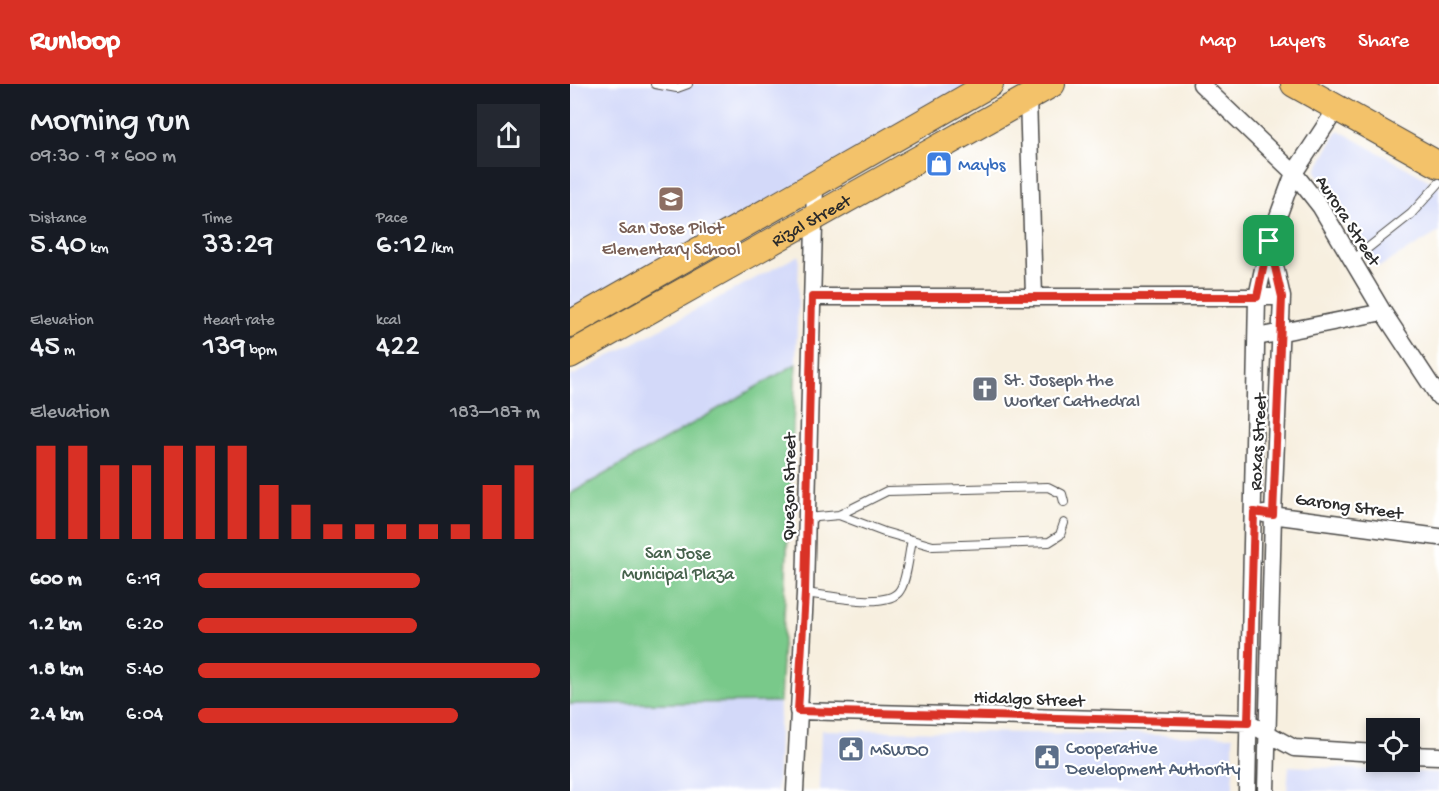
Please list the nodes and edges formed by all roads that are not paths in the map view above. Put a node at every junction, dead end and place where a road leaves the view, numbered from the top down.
1 (655, 84) edge
2 (688, 84) edge
3 (990, 84) edge
4 (1052, 84) edge
5 (1201, 84) edge
6 (1294, 84) edge
7 (1028, 97) junction
8 (1337, 108) junction
9 (1439, 165) edge
10 (1294, 173) junction
11 (1439, 183) edge
12 (815, 184) junction
13 (814, 217) junction
14 (1269, 241) junction
15 (1354, 259) junction
16 (1034, 296) junction
17 (812, 297) junction
18 (1257, 297) junction
19 (1282, 297) junction
20 (1383, 312) junction
21 (570, 324) edge
22 (1282, 332) junction
23 (1257, 337) junction
24 (570, 355) edge
25 (1439, 397) edge
26 (1064, 502) dead end
27 (1254, 512) junction
28 (839, 515) junction
29 (1273, 515) junction
30 (807, 518) junction
31 (1064, 523) dead end
32 (1439, 537) edge
33 (912, 540) junction
34 (805, 593) junction
35 (798, 711) junction
36 (1257, 728) junction
37 (1366, 752) edge
38 (1420, 755) edge
39 (1439, 756) edge
40 (795, 791) edge
41 (1247, 791) edge
42 (1266, 791) edge

1 - 2 lane
3 - 12 main road, Rizal Street
4 - 7 main road, Rizal Street
5 - 10 street, Aurora Street
6 - 8 main road
7 - 13 main road, Rizal Street
7 - 16 street
8 - 9 main road
8 - 10 street, Roxas Street
10 - 14 street, Roxas Street
10 - 15 street, Aurora Street
11 - 15 lane
12 - 13 street, Quezon Street
12 - 21 main road, Rizal Street
13 - 17 street, Quezon Street
13 - 24 main road, Rizal Street
14 - 18 street, Roxas Street
14 - 19 street, Roxas Street
15 - 20 street, Aurora Street
16 - 17 street
16 - 18 street
17 - 30 street, Quezon Street
18 - 19 street
18 - 23 street, Roxas Street
19 - 22 street, Roxas Street
20 - 22 street
20 - 25 street, Aurora Street
22 - 23 street
22 - 29 street, Roxas Street
23 - 27 street, Roxas Street
26 - 28 lane
27 - 29 street, Garong Street
27 - 36 street, Roxas Street
28 - 30 lane
28 - 33 lane
29 - 32 street, Garong Street
29 - 36 street, Roxas Street
30 - 34 street, Quezon Street
31 - 33 lane
33 - 34 lane
34 - 35 street, Quezon Street
35 - 36 street, Hidalgo Street
35 - 40 street, Quezon Street
36 - 37 street
36 - 41 street, Roxas Street
36 - 42 street, Roxas Street
38 - 39 street

